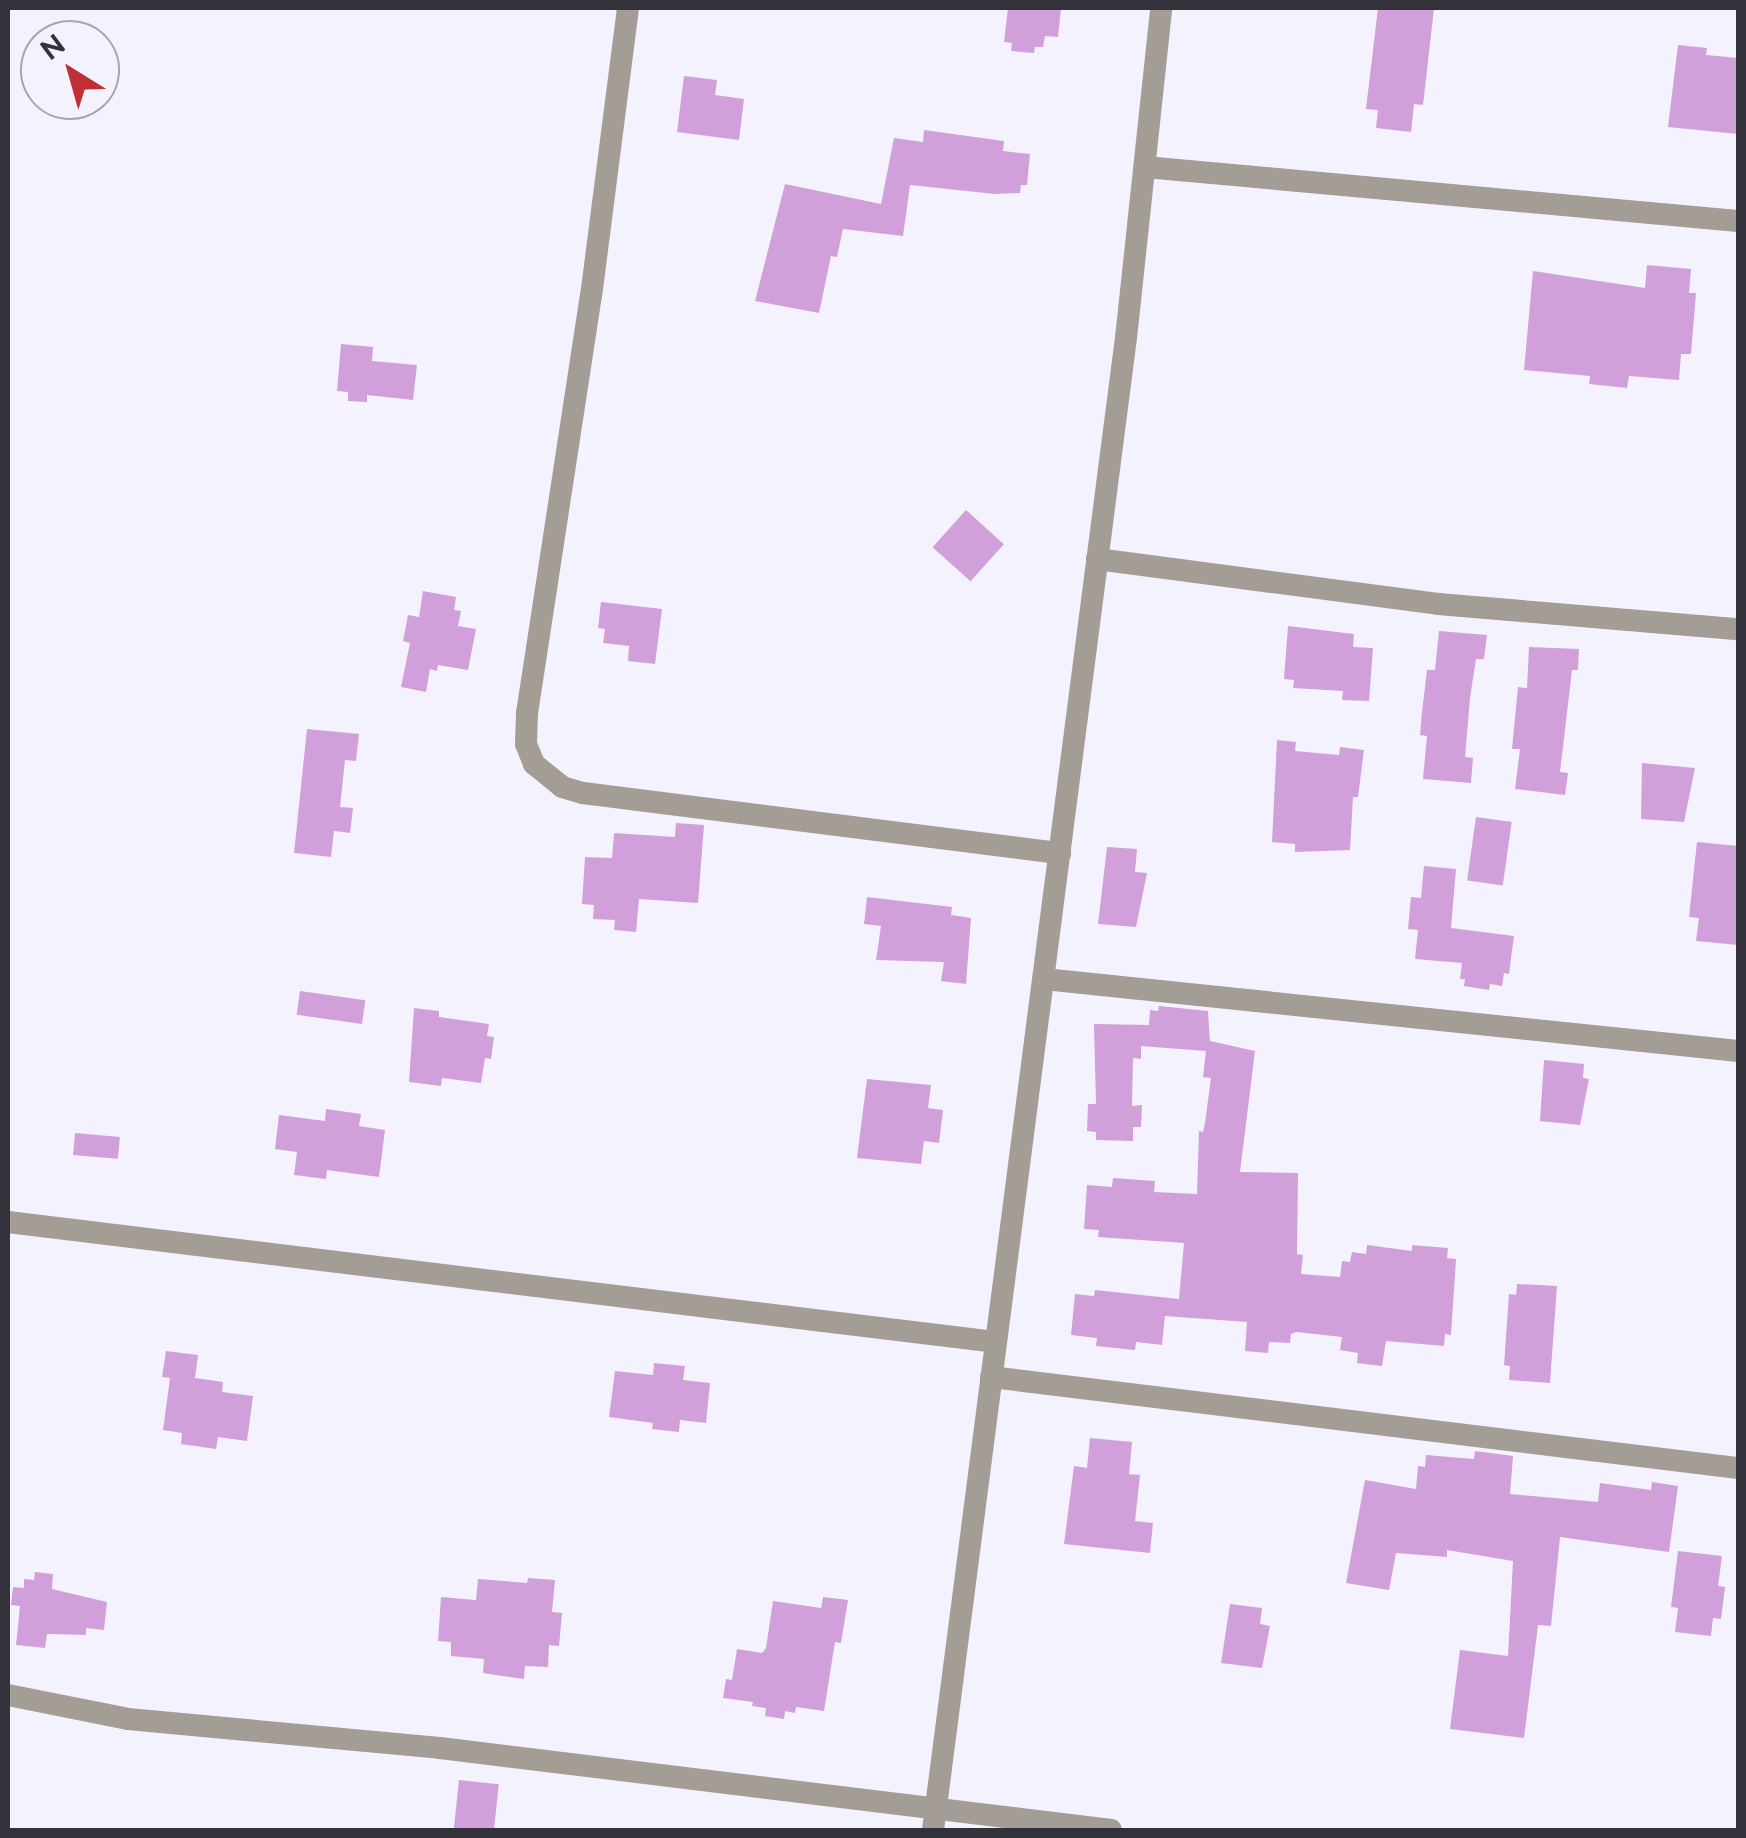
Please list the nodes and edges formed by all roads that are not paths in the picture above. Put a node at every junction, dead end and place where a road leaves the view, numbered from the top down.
1 (628, 8) edge
2 (1162, 8) edge
3 (1145, 166) junction
4 (1738, 221) edge
5 (1097, 558) junction
6 (1738, 628) edge
7 (1060, 854) junction
8 (1044, 979) junction
9 (1738, 1051) edge
10 (8, 1222) edge
11 (995, 1342) junction
12 (990, 1377) junction
13 (1738, 1468) edge
14 (8, 1695) edge
15 (934, 1821) edge
16 (1111, 1830) edge

1 - 7 street
2 - 3 street
3 - 4 street
3 - 5 street
5 - 6 street
5 - 7 street
7 - 8 street
8 - 9 street
8 - 11 street
10 - 11 street
11 - 12 street
12 - 13 street
12 - 15 street
14 - 15 street
15 - 16 street

